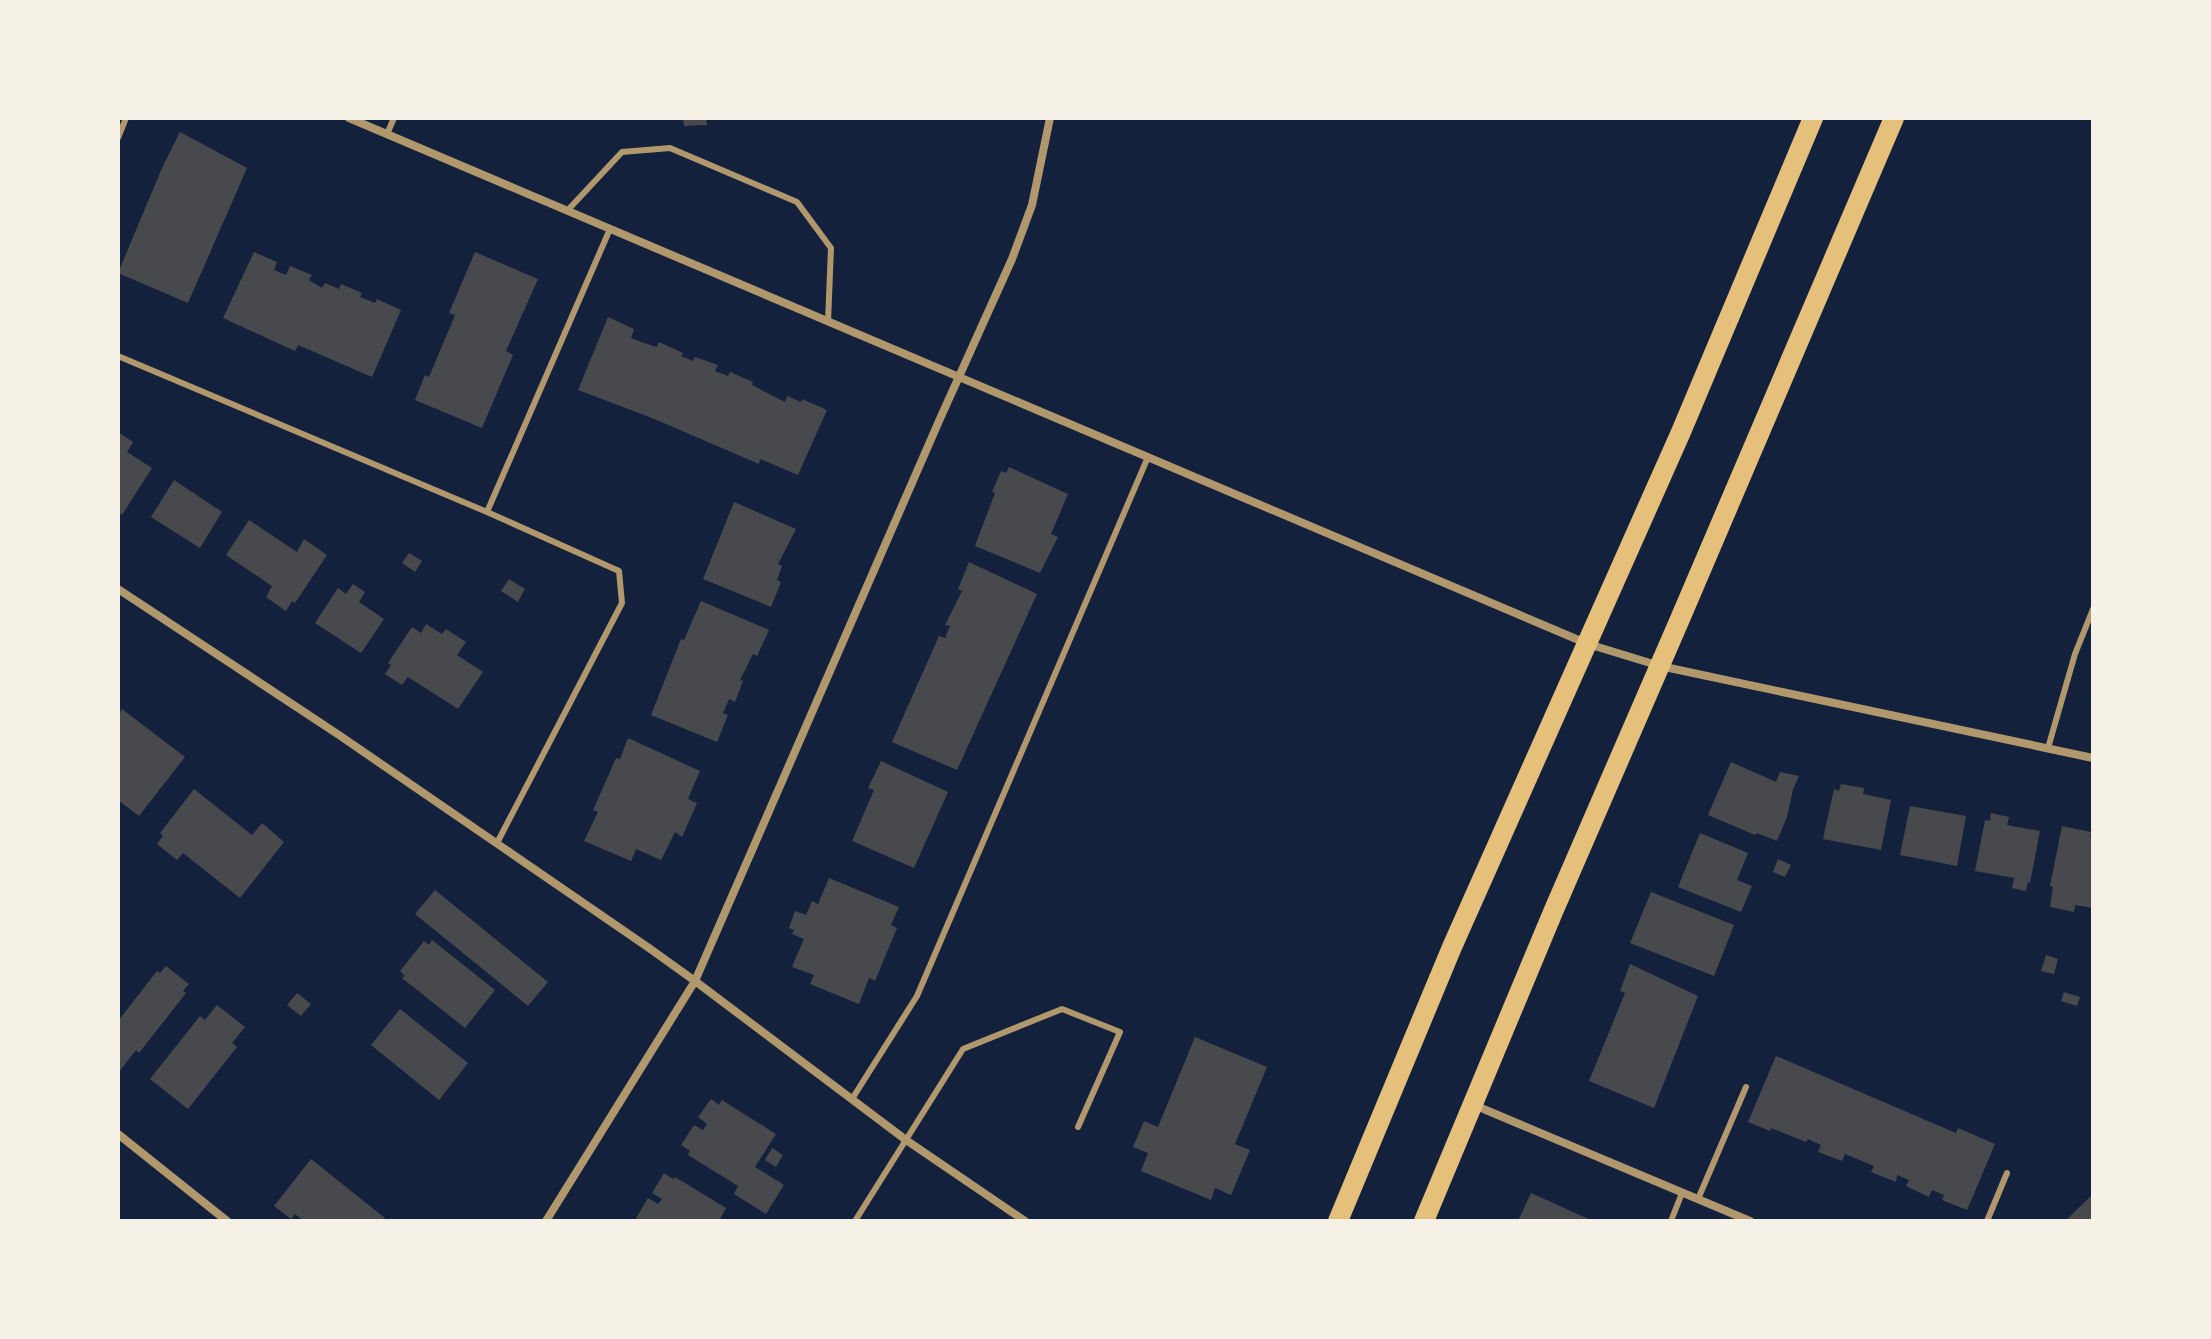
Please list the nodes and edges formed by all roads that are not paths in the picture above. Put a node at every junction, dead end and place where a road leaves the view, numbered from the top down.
1 (126, 118) edge
2 (349, 118) edge
3 (394, 118) edge
4 (1050, 118) edge
5 (1813, 118) edge
6 (1894, 118) edge
7 (387, 134) junction
8 (118, 138) edge
9 (567, 211) junction
10 (610, 229) junction
11 (828, 322) junction
12 (118, 356) edge
13 (958, 377) junction
14 (1148, 457) junction
15 (487, 512) junction
16 (118, 589) edge
17 (2093, 609) edge
18 (1588, 644) junction
19 (1660, 666) junction
20 (2048, 748) junction
21 (2093, 758) edge
22 (497, 843) junction
23 (695, 981) junction
24 (1746, 1087) dead end
25 (852, 1099) junction
26 (1473, 1105) junction
27 (1078, 1127) dead end
28 (118, 1134) edge
29 (906, 1140) junction
30 (2007, 1173) dead end
31 (1682, 1193) junction
32 (1698, 1199) junction
33 (227, 1221) edge
34 (546, 1221) edge
35 (855, 1221) edge
36 (1025, 1221) edge
37 (1338, 1221) edge
38 (1424, 1221) edge
39 (1671, 1221) edge
40 (1750, 1221) edge
41 (1987, 1221) edge

1 - 8 lane
2 - 7 street
3 - 7 lane
4 - 13 street
5 - 18 main road
6 - 19 main road
7 - 9 street
9 - 10 street
9 - 11 lane
10 - 11 street
10 - 15 lane
11 - 13 street
12 - 15 lane
13 - 14 street
13 - 23 street
14 - 18 street
14 - 25 lane
15 - 22 lane
16 - 22 street
17 - 20 lane
18 - 19 street
18 - 37 main road
19 - 20 street
19 - 26 main road
20 - 21 street
22 - 23 street
23 - 25 street
23 - 34 street
24 - 32 lane
25 - 29 street
26 - 31 street
26 - 38 main road
27 - 29 lane
28 - 33 street
29 - 35 lane
29 - 36 street
30 - 41 lane
31 - 32 street
31 - 39 lane
32 - 40 street

